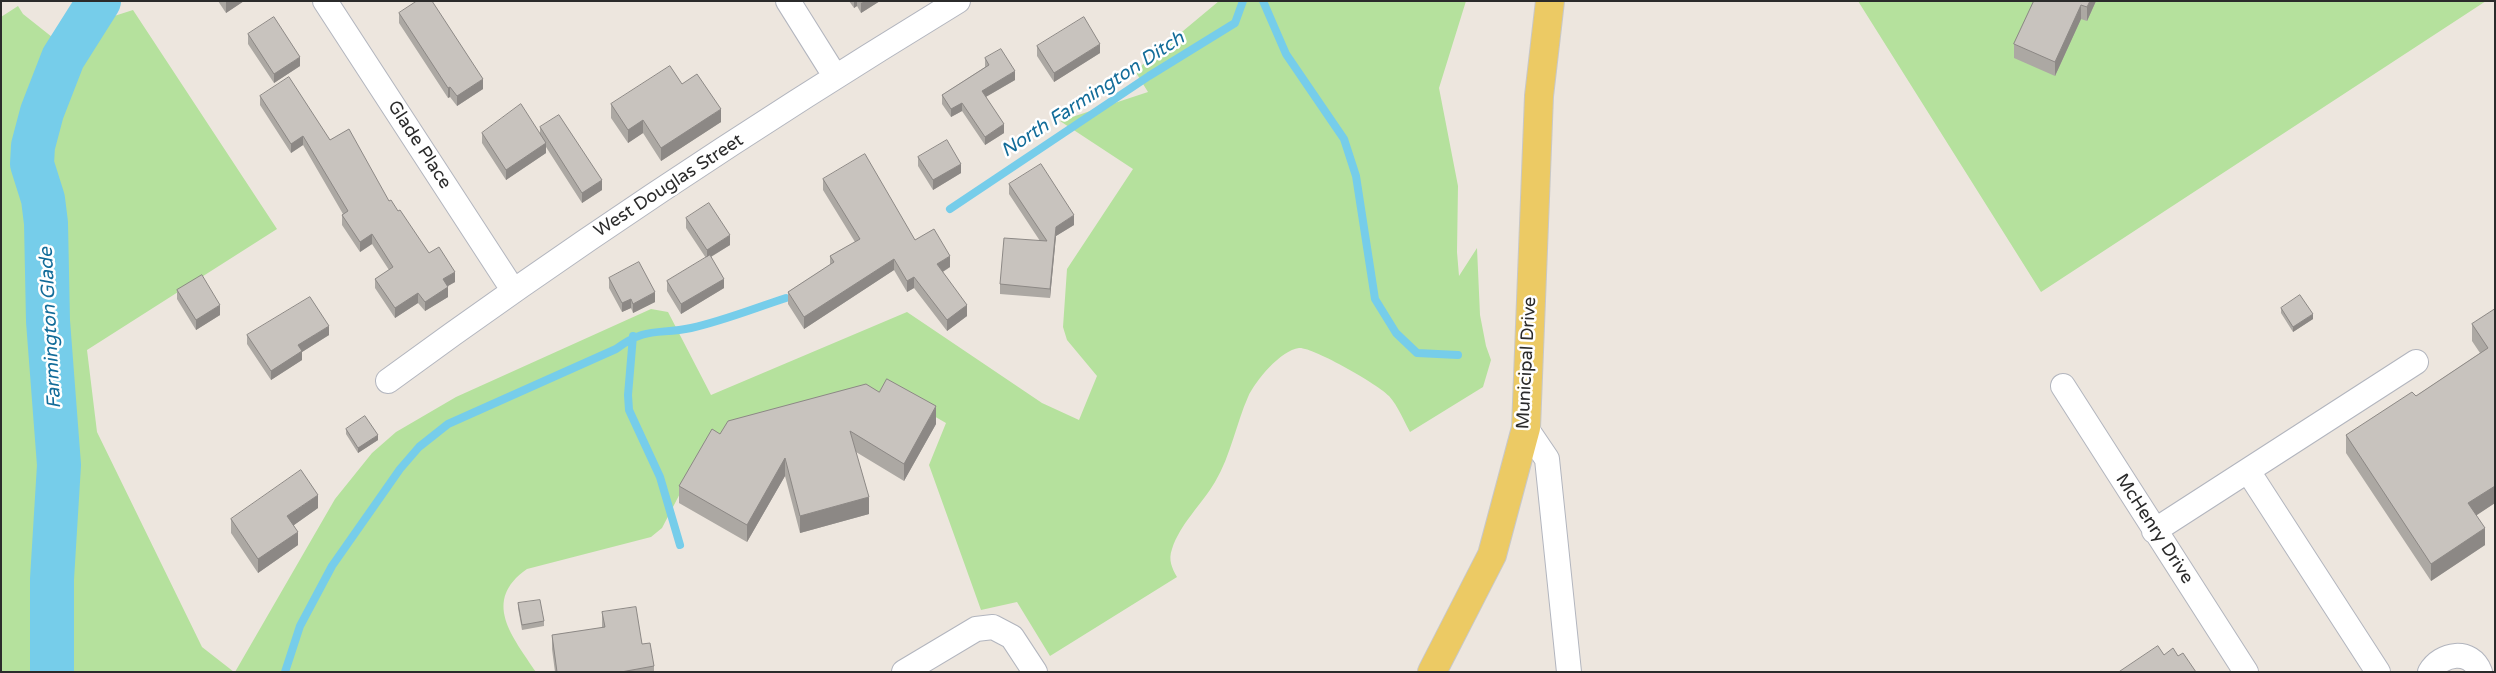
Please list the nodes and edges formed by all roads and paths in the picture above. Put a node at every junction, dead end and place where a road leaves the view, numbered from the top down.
1 (325, 1) edge
2 (788, 1) edge
3 (958, 1) edge
4 (1550, 1) edge
5 (835, 76) junction
6 (512, 290) junction
7 (2416, 362) dead end
8 (388, 381) dead end
9 (2064, 386) dead end
10 (1526, 428) junction
11 (2248, 471) junction
12 (2154, 531) junction
13 (1439, 668) edge
14 (904, 672) edge
15 (1035, 672) edge
16 (1569, 672) edge
17 (2246, 672) edge
18 (2378, 672) edge
19 (2430, 672) edge
20 (2480, 672) edge

1 - 6 street, Glade Place
2 - 5 street
3 - 5 street, West Douglas Street
4 - 10 main road, Municipal Drive
5 - 6 street, West Douglas Street
6 - 8 street, West Douglas Street
7 - 11 street
9 - 12 street, McHenry Drive
10 - 13 main road, Municipal Drive
10 - 16 street
11 - 12 street
11 - 18 street
12 - 17 street, McHenry Drive
14 - 15 street
19 - 20 street

